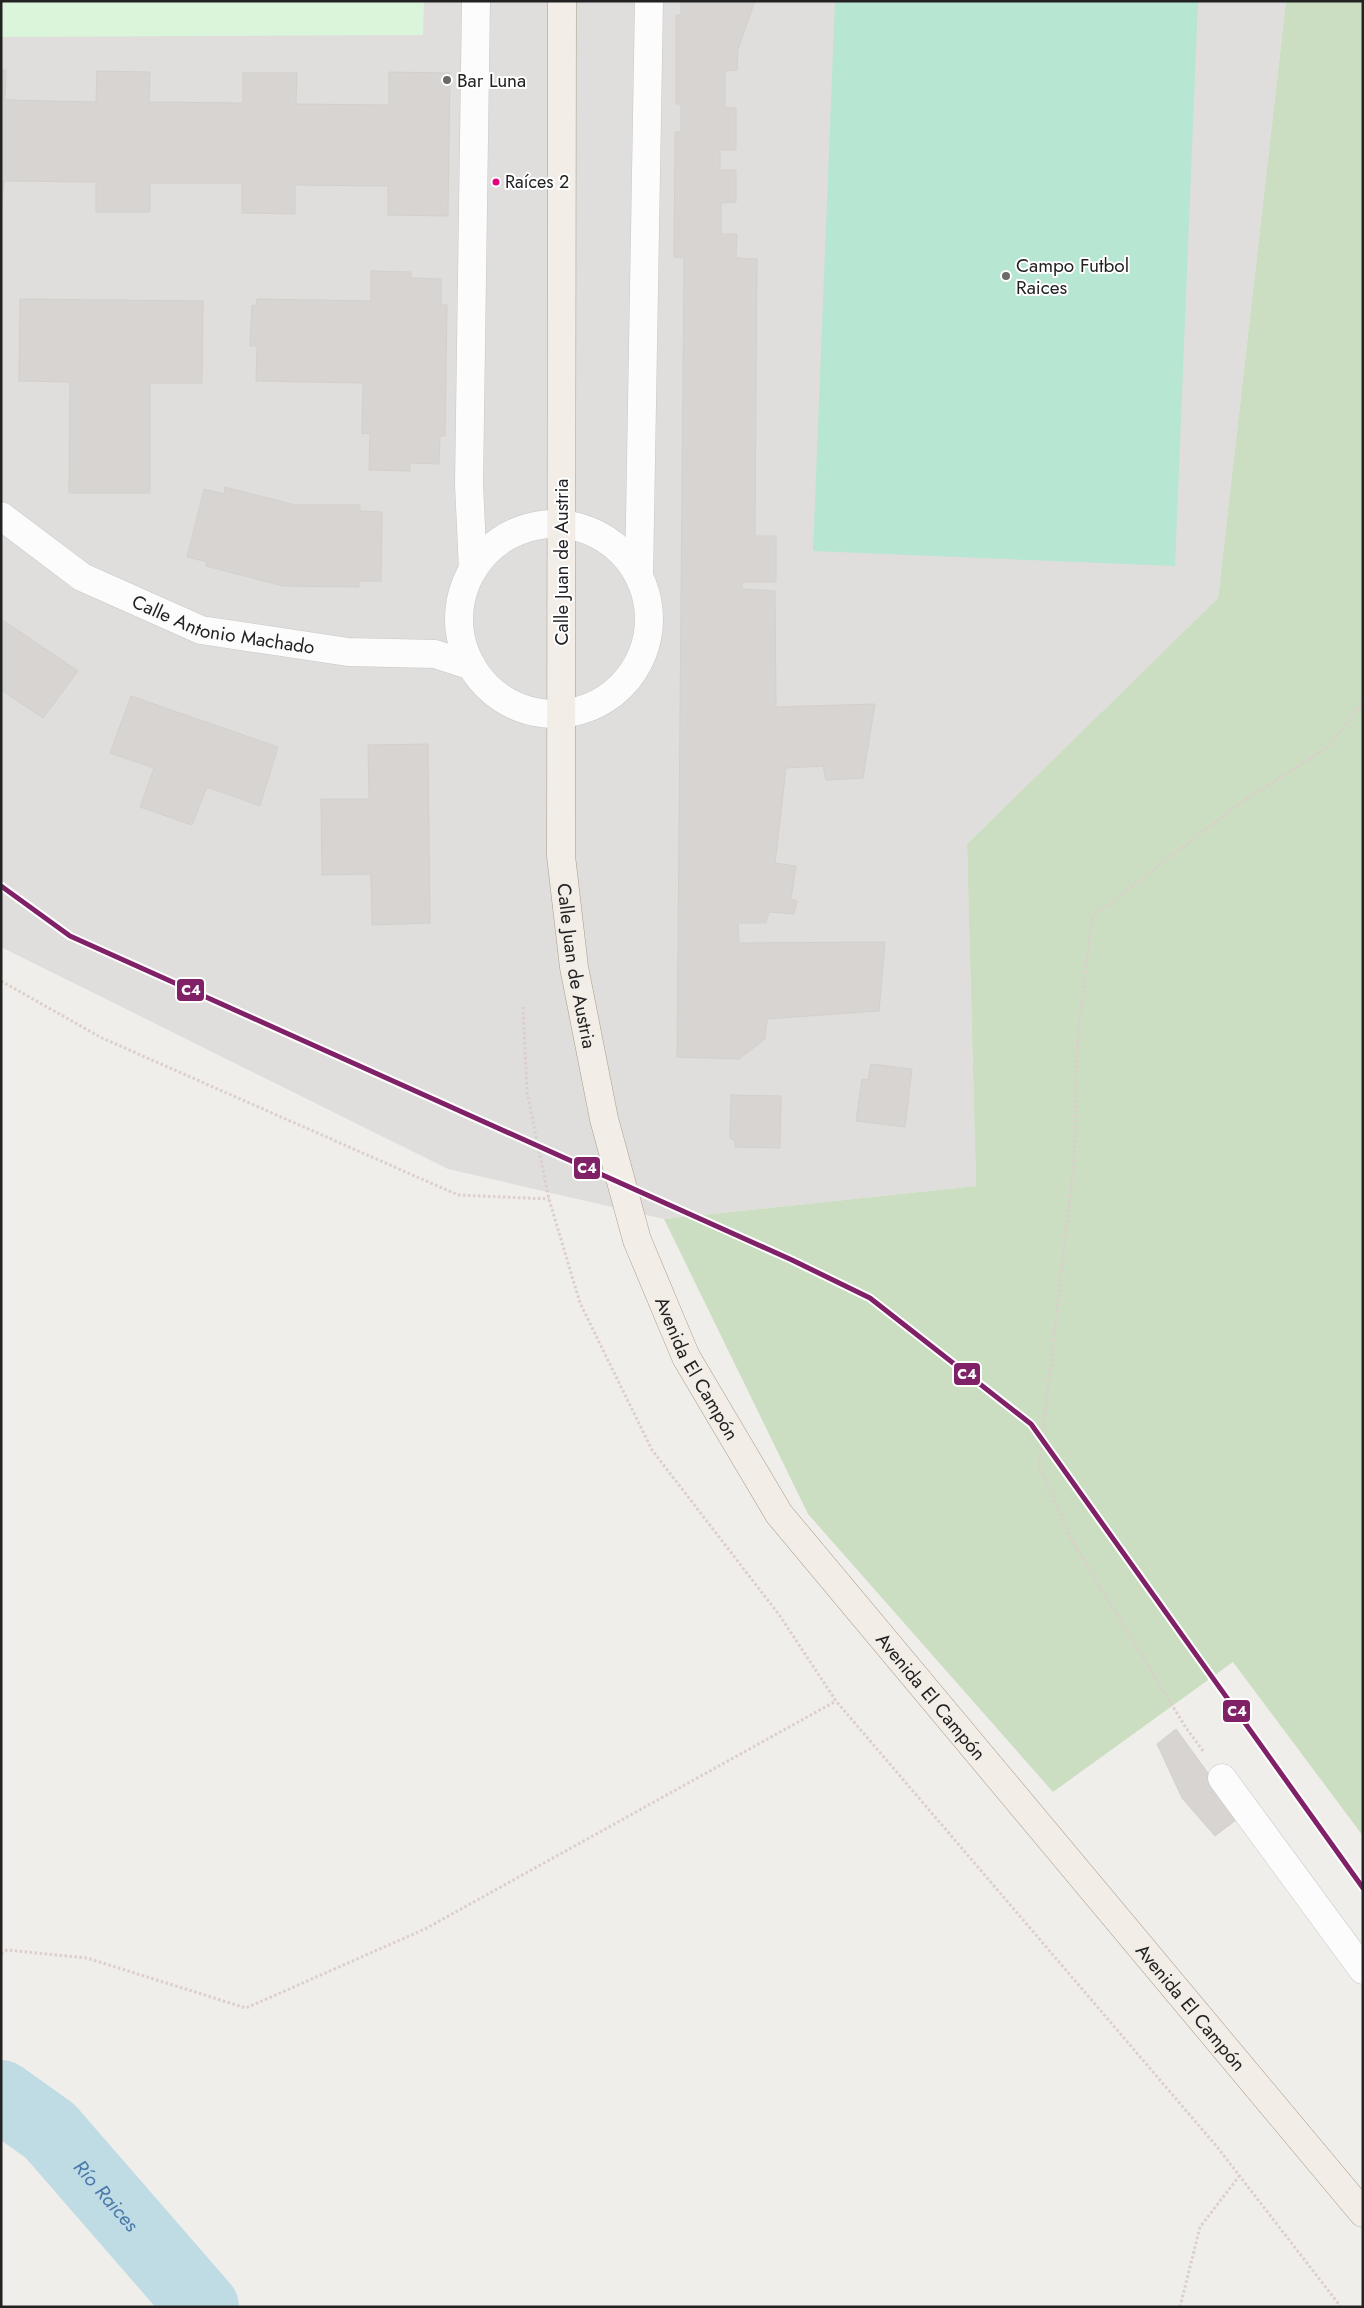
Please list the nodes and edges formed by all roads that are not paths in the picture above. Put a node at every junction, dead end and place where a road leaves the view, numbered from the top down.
1 (476, 1) edge
2 (562, 1) edge
3 (649, 1) edge
4 (1, 516) edge
5 (561, 524) junction
6 (473, 570) junction
7 (639, 576) junction
8 (472, 666) junction
9 (561, 714) junction
10 (604, 1119) joint
11 (1222, 1778) road end
12 (1363, 1970) edge
13 (1363, 2213) edge

1 - 6 street
2 - 5 main road, Calle Juan de Austria
3 - 7 street
4 - 8 street, Calle Antonio Machado
5 - 6 street
5 - 7 street
5 - 9 main road, Calle Juan de Austria
6 - 8 street
7 - 9 street
8 - 9 street
9 - 10 main road, Calle Juan de Austria
10 - 13 main road, Avenida El Campón
11 - 12 street

